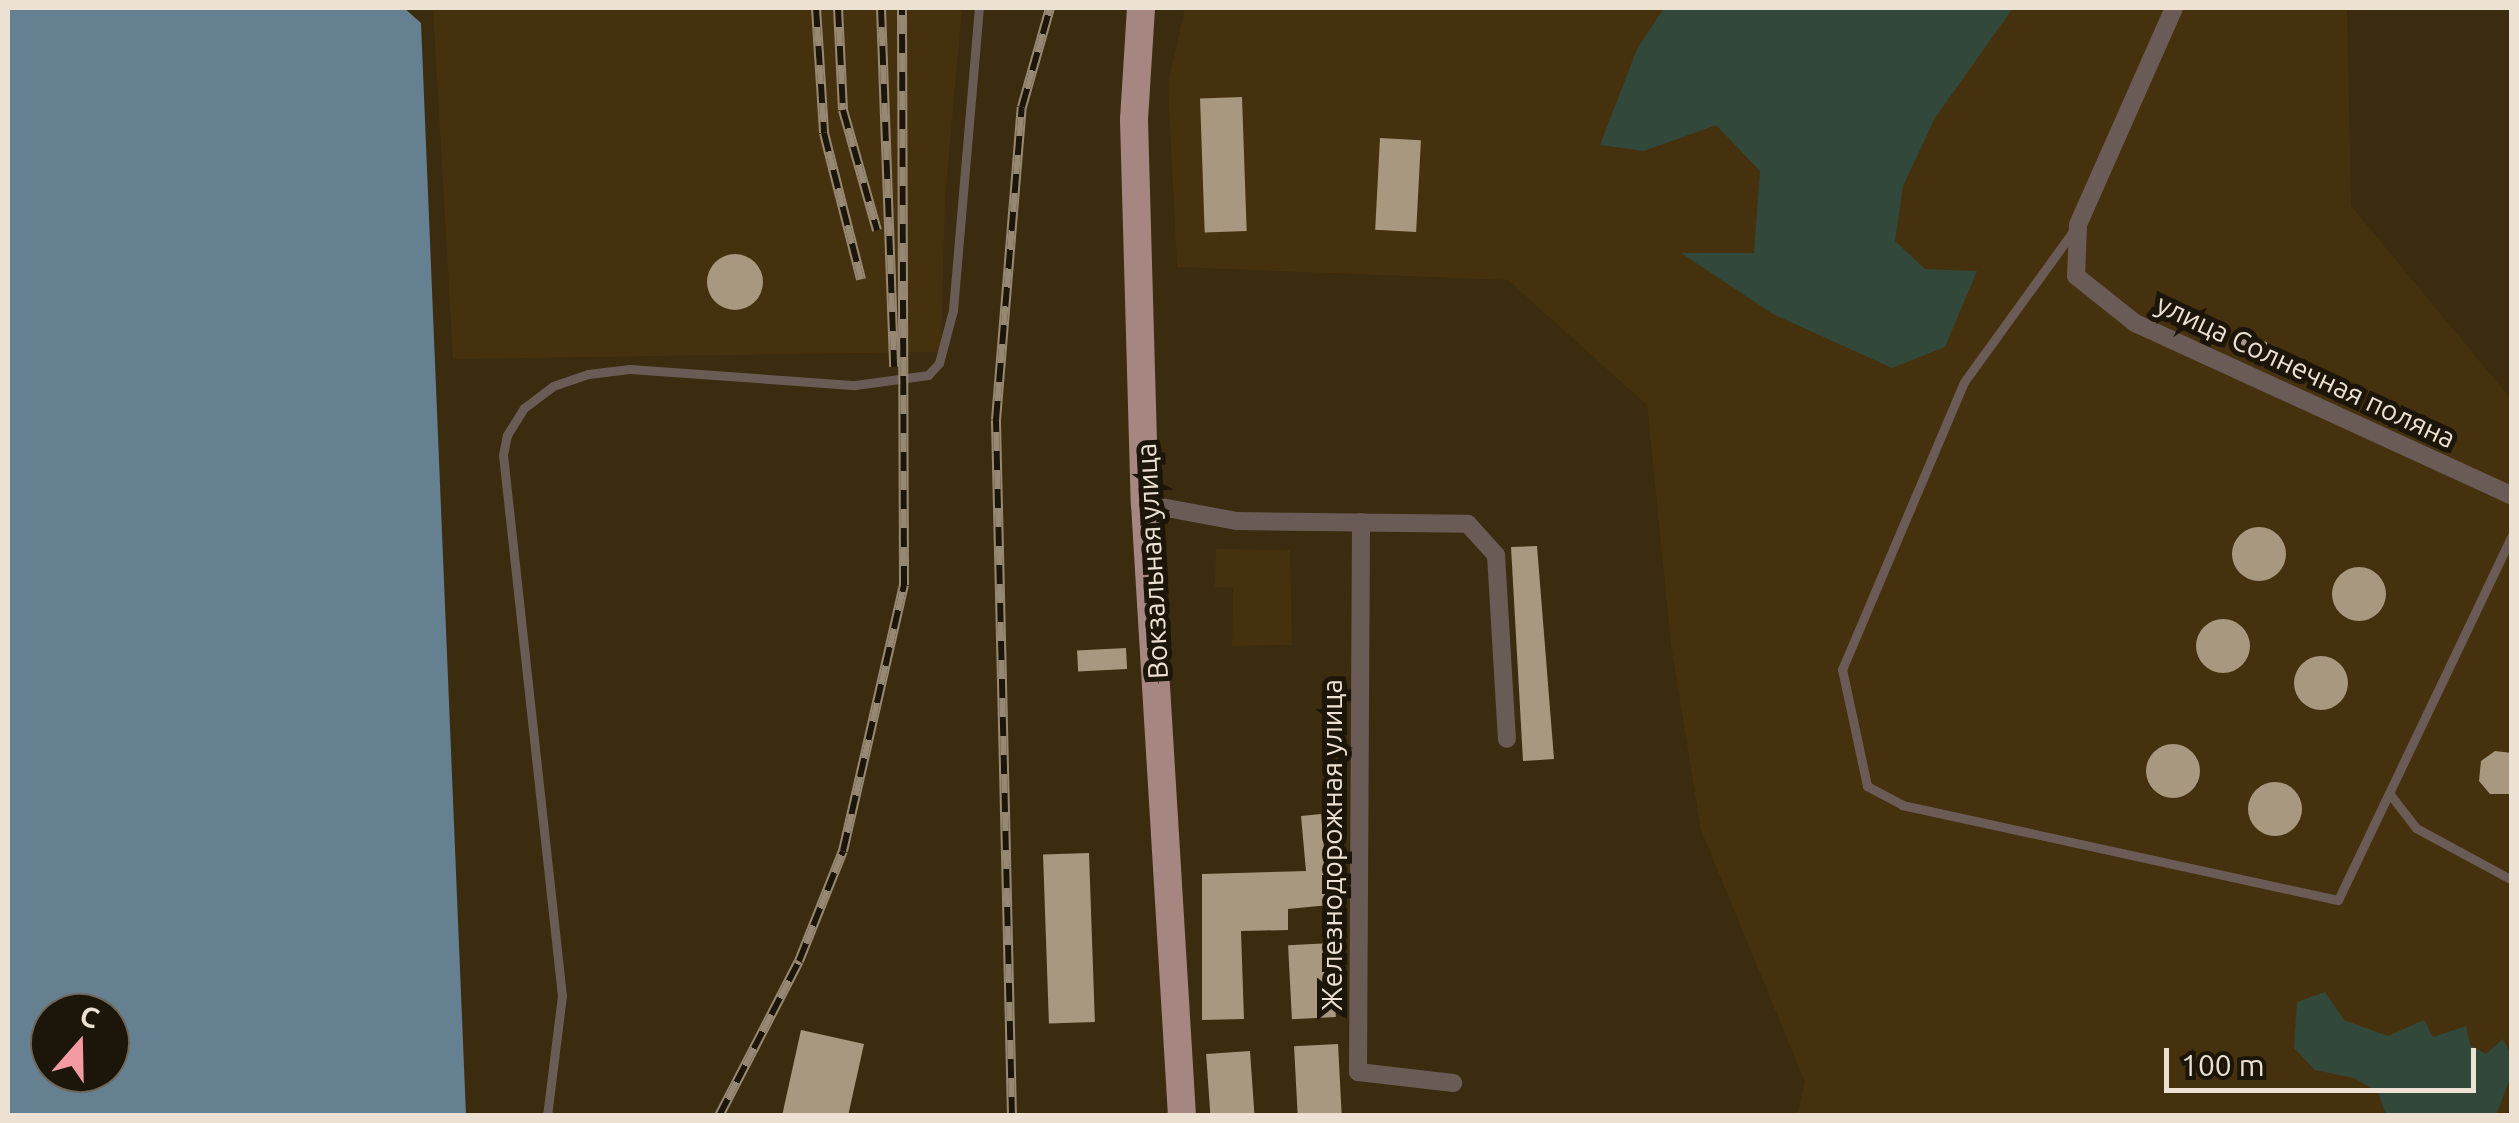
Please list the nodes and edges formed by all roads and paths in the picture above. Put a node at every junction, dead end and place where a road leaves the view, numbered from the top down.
1 (978, 8) edge
2 (1140, 8) edge
3 (2174, 8) edge
4 (2078, 224) junction
5 (2512, 496) edge
6 (1145, 504) junction
7 (1362, 522) junction
8 (2512, 536) edge
9 (1506, 739) dead end
10 (2389, 793) junction
11 (2512, 880) edge
12 (1453, 1083) dead end
13 (547, 1116) edge
14 (1182, 1116) edge

1 - 13 lane
2 - 6 main road, Вокзальная улица
3 - 4 street, улица Солнечная поляна
4 - 5 street, улица Солнечная поляна
4 - 10 lane
6 - 7 street
6 - 14 main road, Вокзальная улица
7 - 9 street
7 - 12 street, Железнодорожная улица
8 - 10 lane
10 - 11 lane

